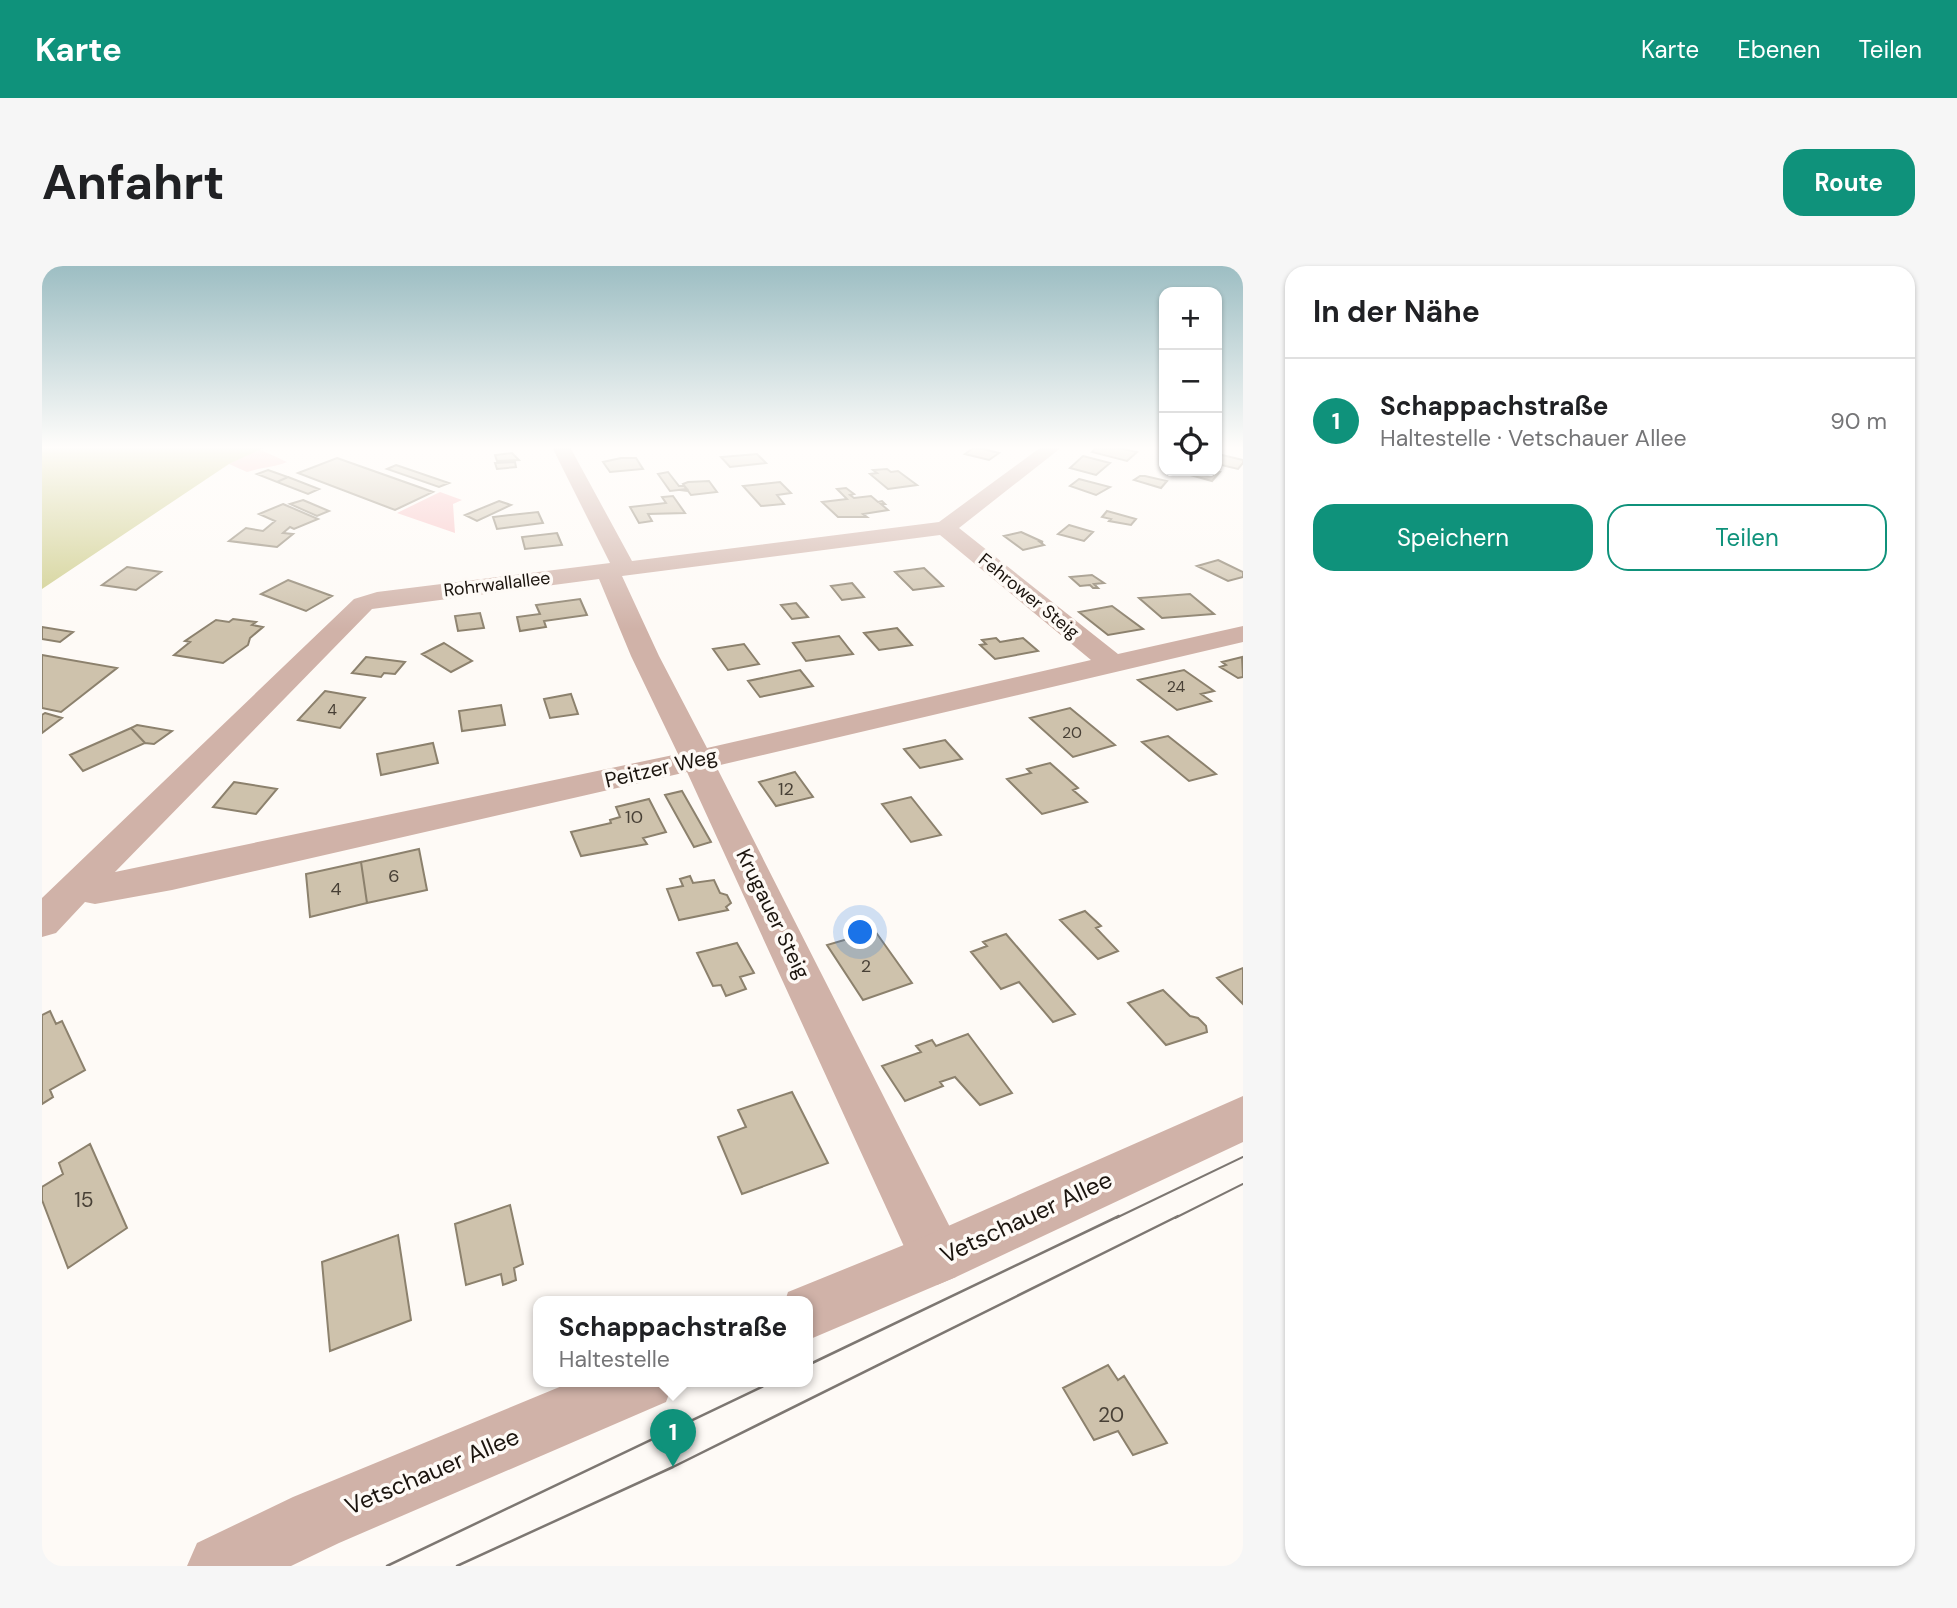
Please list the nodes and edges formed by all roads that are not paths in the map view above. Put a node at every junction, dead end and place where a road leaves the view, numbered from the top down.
1 (588, 508) edge
2 (972, 508) edge
3 (945, 528) junction
4 (616, 569) junction
5 (1243, 634) edge
6 (1114, 665) junction
7 (698, 760) junction
8 (78, 887) junction
9 (42, 922) edge
10 (1243, 1118) edge
11 (937, 1258) junction
12 (813, 1310) edge
13 (631, 1387) edge
14 (220, 1566) edge

1 - 4 street, Krugauer Steig
2 - 3 street, Rohrwallallee
3 - 4 street, Rohrwallallee
3 - 6 street, Fehrower Steig
4 - 7 street, Krugauer Steig
4 - 8 street, Rohrwallallee
5 - 6 street, Peitzer Weg
6 - 7 street, Peitzer Weg
7 - 8 street, Peitzer Weg
7 - 11 street, Krugauer Steig
8 - 9 street, Rohrwallallee
10 - 11 street, Vetschauer Allee
11 - 12 street, Vetschauer Allee
13 - 14 street, Vetschauer Allee

